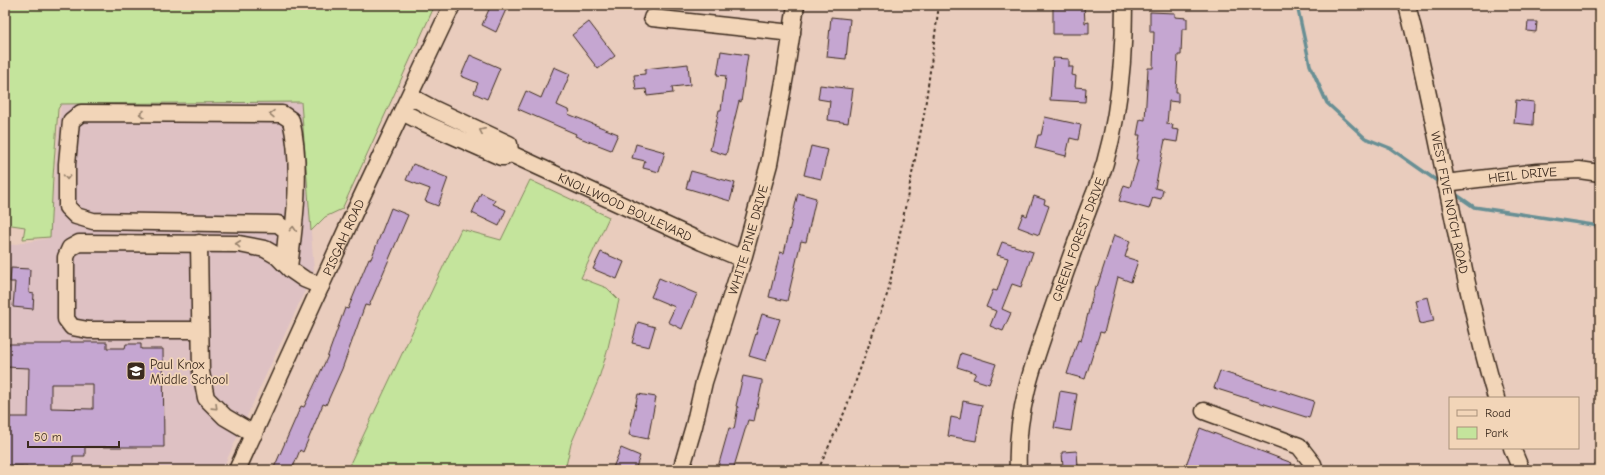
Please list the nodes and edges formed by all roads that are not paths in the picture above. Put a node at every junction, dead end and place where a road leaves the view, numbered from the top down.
1 (452, 5) edge
2 (796, 5) edge
3 (1124, 5) edge
4 (1407, 5) edge
5 (652, 18) dead end
6 (792, 33) junction
7 (410, 96) junction
8 (402, 112) junction
9 (509, 153) junction
10 (1600, 173) edge
11 (1445, 182) junction
12 (199, 243) junction
13 (743, 259) junction
14 (286, 265) junction
15 (321, 286) junction
16 (200, 330) junction
17 (1496, 397) edge
18 (1204, 411) dead end
19 (254, 434) junction
20 (1512, 449) edge
21 (237, 470) edge
22 (681, 470) edge
23 (1018, 470) edge
24 (1315, 470) edge
25 (1521, 470) edge

1 - 7 street, PISGAH ROAD
2 - 6 street, WHITE PINE DRIVE
3 - 23 street, GREEN FOREST DRIVE
4 - 11 street, WEST FIVE NOTCH ROAD
5 - 6 street
6 - 13 street, WHITE PINE DRIVE
7 - 8 street, PISGAH ROAD
9 -> 7 street, KNOLLWOOD BOULEVARD
8 - 9 street, KNOLLWOOD BOULEVARD
8 - 15 street, PISGAH ROAD
9 - 13 street, KNOLLWOOD BOULEVARD
10 - 11 street, HEIL DRIVE
11 - 17 street, WEST FIVE NOTCH ROAD
14 -> 12 street
12 - 16 street
12 - 16 street
13 - 22 street, WHITE PINE DRIVE
14 -> 14 street
14 - 15 street
15 - 19 street, PISGAH ROAD
16 -> 19 street
18 - 24 street
19 - 21 street, PISGAH ROAD
20 - 25 street

